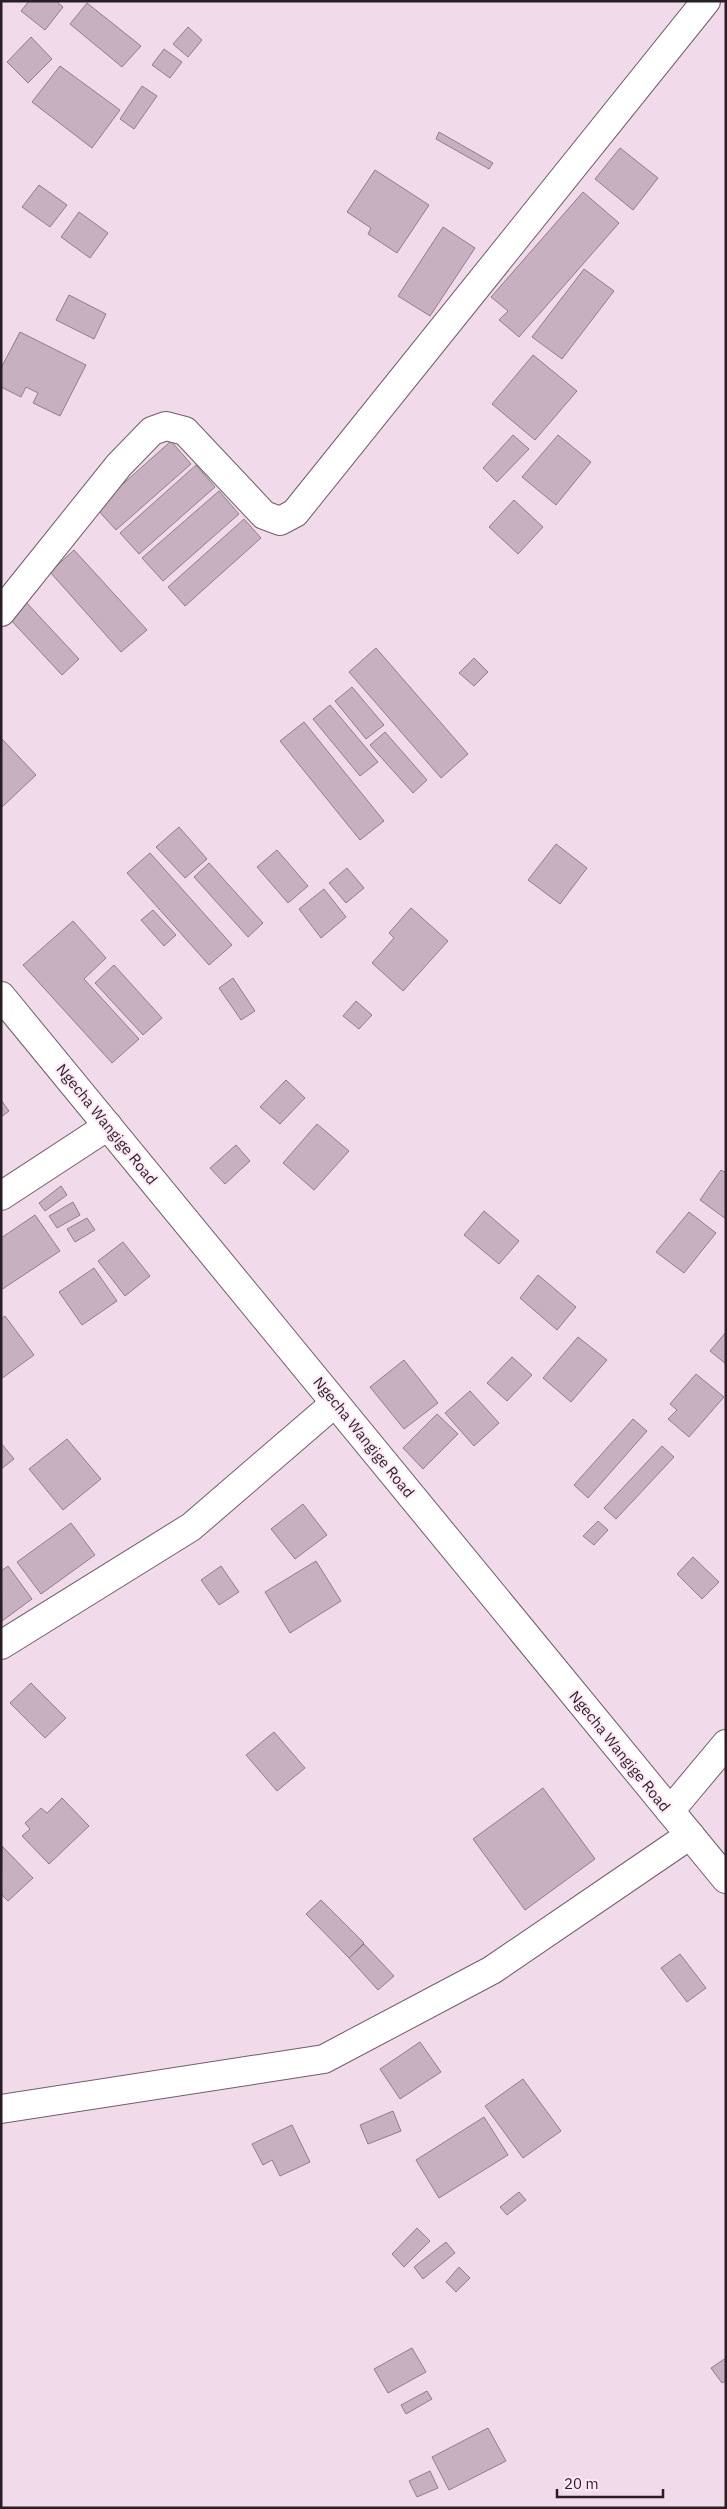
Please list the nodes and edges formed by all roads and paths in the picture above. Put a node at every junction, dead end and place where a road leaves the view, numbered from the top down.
1 (706, 1) edge
2 (1, 612) edge
3 (1, 996) edge
4 (108, 1126) junction
5 (1, 1196) edge
6 (336, 1403) junction
7 (1, 1645) edge
8 (726, 1744) edge
9 (670, 1810) junction
10 (690, 1835) junction
11 (726, 1879) edge
12 (1, 2109) edge

1 - 2 street
3 - 4 street, Ngecha Wangige Road
4 - 5 street
4 - 6 street, Ngecha Wangige Road
6 - 7 street
6 - 9 street, Ngecha Wangige Road
8 - 9 street
9 - 10 street, Ngecha Wangige Road
10 - 11 street, Ngecha Wangige Road
10 - 12 street

